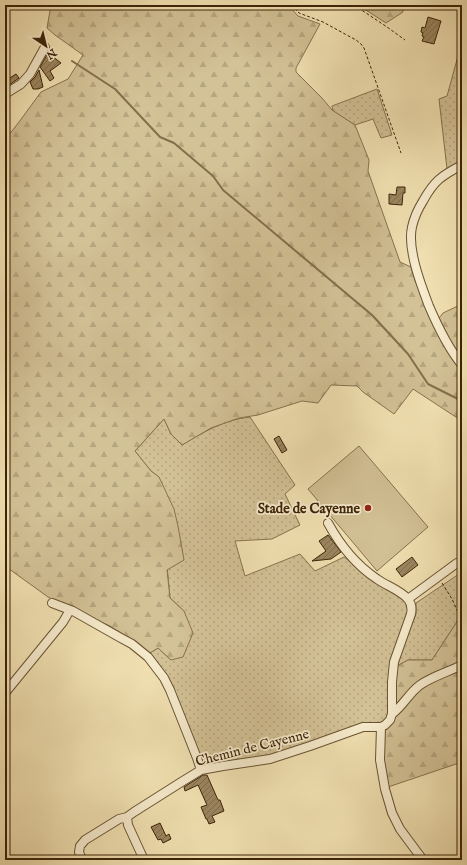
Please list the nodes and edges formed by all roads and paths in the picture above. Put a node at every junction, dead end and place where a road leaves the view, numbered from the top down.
1 (291, 5) edge
2 (354, 5) edge
3 (405, 40) dead end
4 (45, 47) dead end
5 (5, 94) edge
6 (402, 153) dead end
7 (462, 165) edge
8 (462, 365) edge
9 (328, 523) dead end
10 (457, 563) dead end
11 (438, 576) junction
12 (408, 599) junction
13 (52, 603) dead end
14 (70, 610) junction
15 (462, 621) edge
16 (462, 665) edge
17 (5, 693) edge
18 (392, 714) junction
19 (381, 727) junction
20 (201, 770) junction
21 (127, 817) junction
22 (82, 860) edge
23 (144, 860) edge
24 (423, 860) edge

1 - 6 path
2 - 3 path
4 - 5 street
7 - 8 street
9 - 12 street
10 - 11 street
11 - 12 street
11 - 15 path
12 - 18 street
13 - 14 street
14 - 17 street
14 - 20 street
16 - 18 street
18 - 19 street
19 - 20 street, Chemin de Cayenne
19 - 24 street
20 - 21 street, Chemin de Cayenne
21 - 22 street, Chemin de Cayenne
21 - 23 street

